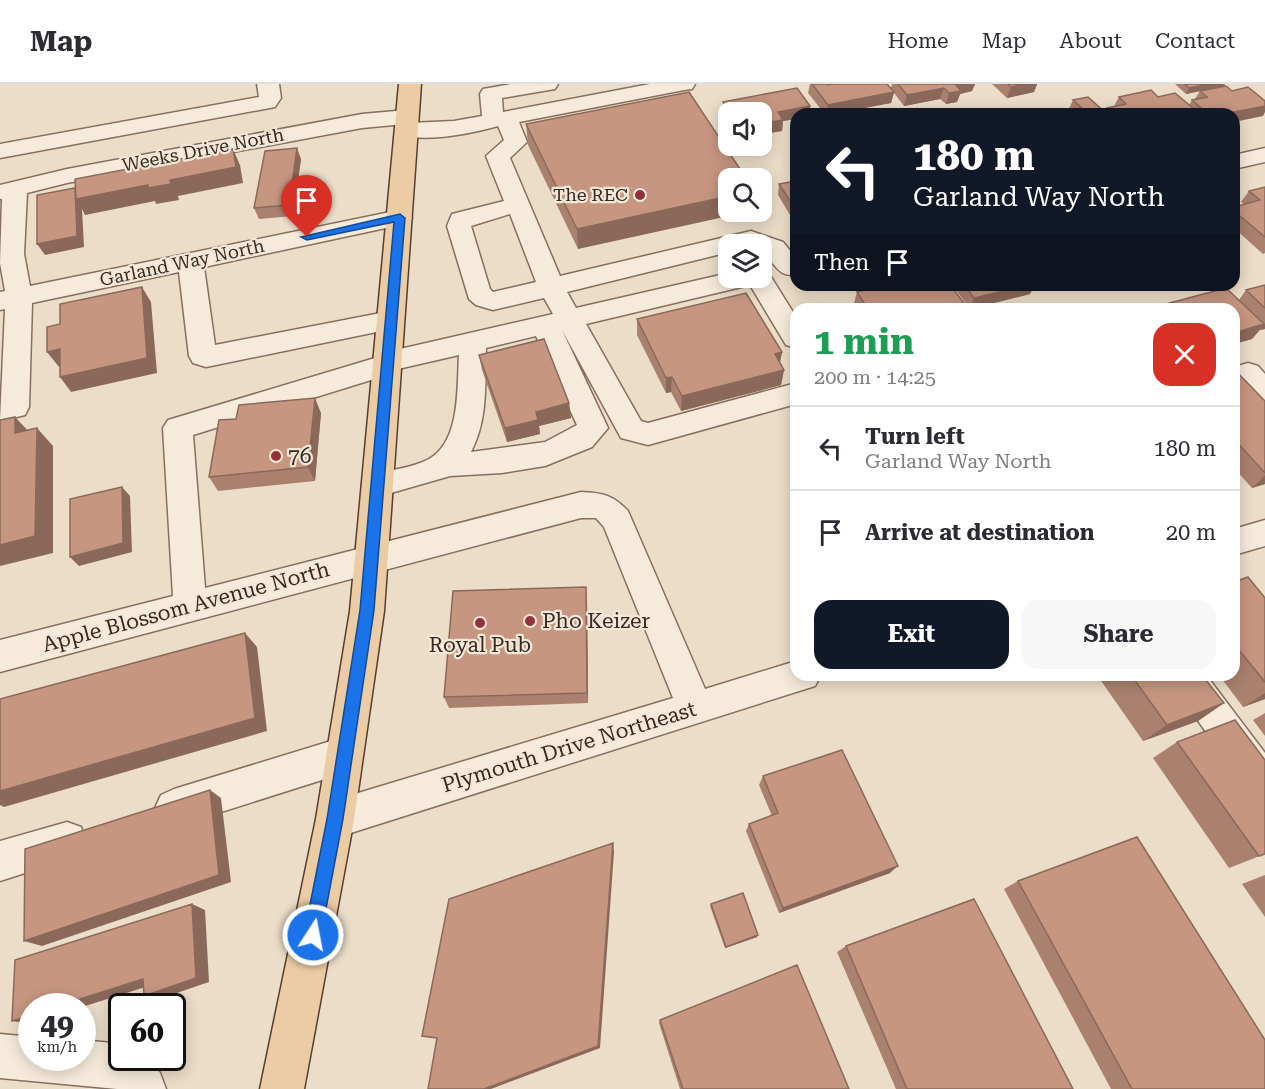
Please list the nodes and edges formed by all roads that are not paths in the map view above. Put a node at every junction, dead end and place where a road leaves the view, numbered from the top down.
1 (268, 84) edge
2 (410, 84) edge
3 (547, 84) edge
4 (684, 84) edge
5 (578, 94) edge
6 (500, 120) junction
7 (407, 124) junction
8 (540, 138) edge
9 (507, 149) junction
10 (0, 151) edge
11 (1265, 155) edge
12 (1240, 161) edge
13 (7, 191) edge
14 (517, 205) junction
15 (400, 218) junction
16 (190, 261) junction
17 (790, 263) edge
18 (790, 267) edge
19 (6, 269) edge
20 (772, 271) edge
21 (718, 284) edge
22 (552, 288) junction
23 (765, 288) edge
24 (9, 299) edge
25 (391, 320) junction
26 (557, 321) junction
27 (790, 328) edge
28 (473, 341) junction
29 (387, 363) junction
30 (790, 396) edge
31 (0, 410) edge
32 (444, 464) junction
33 (377, 485) junction
34 (1265, 533) edge
35 (1240, 540) edge
36 (371, 558) junction
37 (190, 605) junction
38 (0, 656) edge
39 (790, 679) edge
40 (1189, 681) edge
41 (694, 708) junction
42 (344, 755) junction
43 (1265, 783) edge
44 (144, 817) edge
45 (335, 819) junction
46 (100, 831) edge
47 (0, 861) edge
48 (0, 1056) edge
49 (144, 1089) edge
50 (282, 1089) edge

1 - 10 street
2 - 7 main road
3 - 6 street
4 - 5 street, Weeks Drive North
5 - 6 street, Weeks Drive North
6 - 7 street, Weeks Drive North
6 - 9 street
7 - 13 street, Weeks Drive North
7 - 15 main road
8 - 9 street
9 - 14 street
11 - 12 street
13 - 19 street
14 - 22 street
14 - 22 street
15 - 16 street, Garland Way North
15 - 25 main road
16 - 24 street, Garland Way North
16 - 25 street
17 - 22 street
18 - 20 street
19 - 24 street
21 - 26 street
22 - 26 street
23 - 27 street
24 - 31 street
25 - 29 main road
26 - 28 street
26 - 30 street
26 - 32 street
28 - 29 street
28 - 32 street
29 - 33 main road
29 - 37 street
32 - 33 street
33 - 36 main road
34 - 35 street
36 - 37 street, Apple Blossom Avenue North
36 - 41 street, Apple Blossom Avenue North
36 - 42 main road
37 - 38 street, Apple Blossom Avenue North
39 - 41 street, Plymouth Drive Northeast
40 - 43 street
41 - 45 street, Plymouth Drive Northeast
42 - 44 street
42 - 45 main road
45 - 50 main road
46 - 47 street
48 - 49 street

